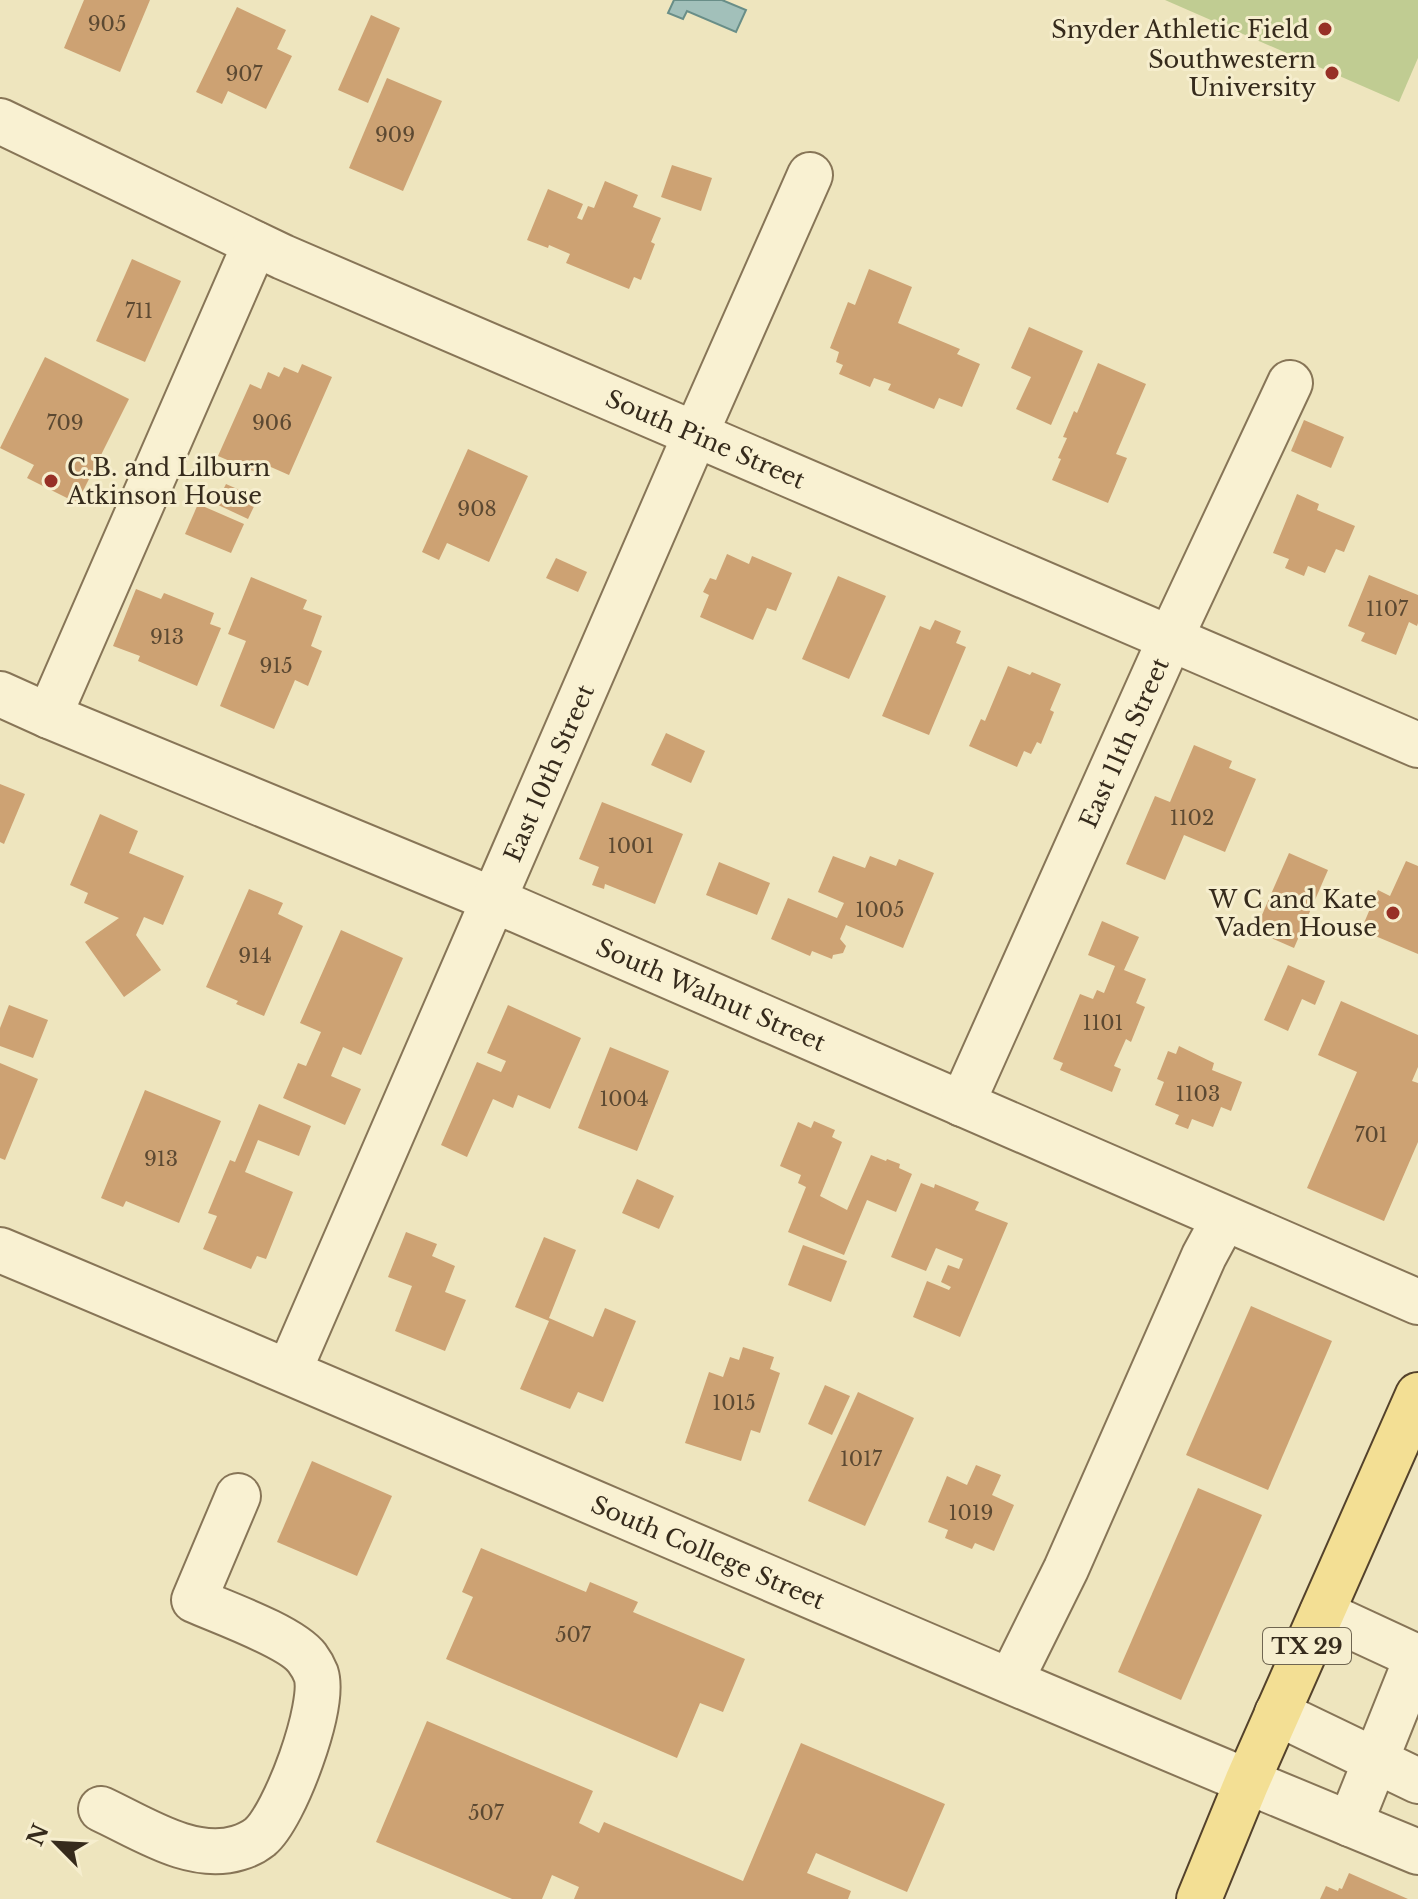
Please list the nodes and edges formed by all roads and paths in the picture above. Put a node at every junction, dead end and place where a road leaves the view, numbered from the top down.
1 (0, 121) edge
2 (810, 175) dead end
3 (255, 244) junction
4 (1290, 383) dead end
5 (696, 433) junction
6 (1171, 637) junction
7 (0, 694) edge
8 (49, 716) junction
9 (1418, 745) edge
10 (494, 900) junction
11 (962, 1104) junction
12 (1224, 1219) junction
13 (0, 1250) edge
14 (1418, 1302) edge
15 (289, 1371) junction
16 (1418, 1395) edge
17 (238, 1496) dead end
18 (1322, 1613) junction
19 (1011, 1680) junction
20 (1277, 1713) junction
21 (1375, 1760) junction
22 (1418, 1781) edge
23 (1247, 1782) junction
24 (101, 1809) dead end
25 (1350, 1824) junction
26 (1418, 1852) edge
27 (1199, 1899) edge

1 - 3 street, South Pine Street
2 - 5 street, East 10th Street
3 - 5 street, South Pine Street
3 - 8 street
4 - 6 street, East 11th Street
5 - 6 street, South Pine Street
5 - 10 street, East 10th Street
6 - 9 street, South Pine Street
6 - 11 street, East 11th Street
7 - 8 street, South Walnut Street
8 - 10 street, South Walnut Street
10 - 11 street, South Walnut Street
10 - 15 street, East 10th Street
11 - 12 street, South Walnut Street
12 - 14 street, South Walnut Street
12 - 19 street
13 - 15 street, South College Street
15 - 19 street, South College Street
16 - 18 main road, TX 29
17 - 24 street
18 - 20 main road, TX 29
18 - 21 street
19 - 23 street, South College Street
20 - 21 street
20 - 23 main road, TX 29
21 - 22 street
21 - 25 street
23 - 25 street, South College Street
23 - 27 main road, TX 29
25 - 26 street, South College Street

